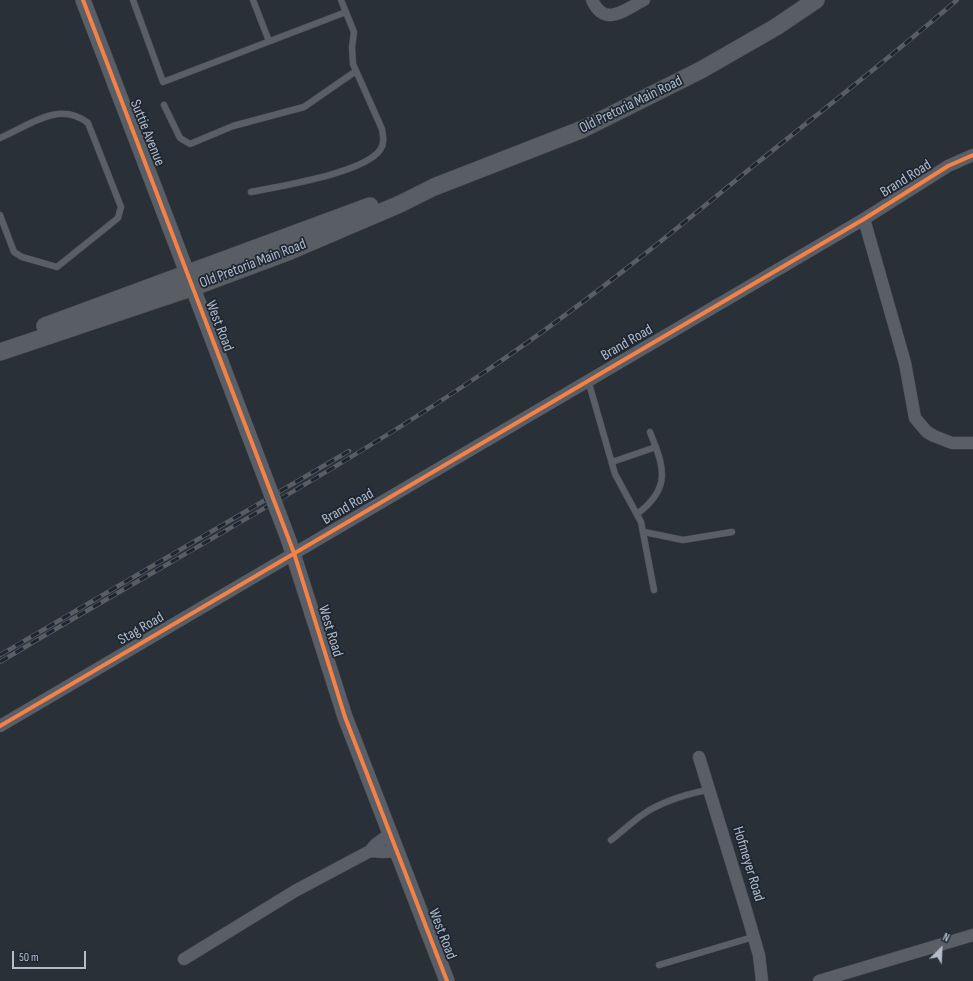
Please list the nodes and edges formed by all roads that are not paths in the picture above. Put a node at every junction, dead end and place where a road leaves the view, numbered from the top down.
1 (83, 0) edge
2 (133, 0) edge
3 (253, 0) edge
4 (341, 0) edge
5 (592, 0) edge
6 (644, 0) edge
7 (816, 0) edge
8 (346, 12) junction
9 (269, 42) junction
10 (356, 71) junction
11 (164, 105) dead end
12 (0, 138) edge
13 (973, 155) edge
14 (251, 192) dead end
15 (0, 215) edge
16 (864, 219) junction
17 (190, 281) junction
18 (0, 344) edge
19 (0, 352) edge
20 (588, 380) junction
21 (650, 432) dead end
22 (973, 443) edge
23 (656, 447) junction
24 (612, 462) junction
25 (636, 514) junction
26 (644, 532) junction
27 (732, 532) dead end
28 (291, 547) junction
29 (654, 590) dead end
30 (0, 726) edge
31 (699, 757) dead end
32 (709, 790) junction
33 (391, 833) junction
34 (611, 840) dead end
35 (370, 851) junction
36 (397, 851) junction
37 (973, 935) edge
38 (754, 937) junction
39 (184, 959) dead end
40 (659, 965) dead end
41 (849, 977) edge
42 (447, 981) edge
43 (762, 981) edge
44 (819, 981) edge

1 - 17 street, Suttie Avenue
2 - 9 lane
3 - 9 lane
4 - 8 lane
5 - 6 street
7 - 17 main road, Old Pretoria Main Road
8 - 9 lane
8 - 10 lane
10 - 11 lane
10 - 14 lane
12 - 15 lane
13 - 16 street, Brand Road
16 - 20 street, Brand Road
16 - 22 street
17 - 18 main road, Old Pretoria Main Road
17 - 19 main road, Old Pretoria Main Road
17 - 28 street, West Road, bridge
20 - 24 lane
20 - 28 street, Brand Road
21 - 23 lane
23 - 24 lane
23 - 25 lane
24 - 25 lane
25 - 26 lane
26 - 27 lane
26 - 29 lane
28 - 30 street, Stag Road
28 - 33 street, West Road
31 - 32 street, Hofmeyer Road
32 - 34 lane
32 - 38 street, Hofmeyer Road
33 - 35 street
33 - 36 street, West Road
35 - 36 street
35 - 39 street
36 - 42 street, West Road
37 - 41 street
38 - 40 lane
38 - 43 street, Hofmeyer Road
41 - 44 street

